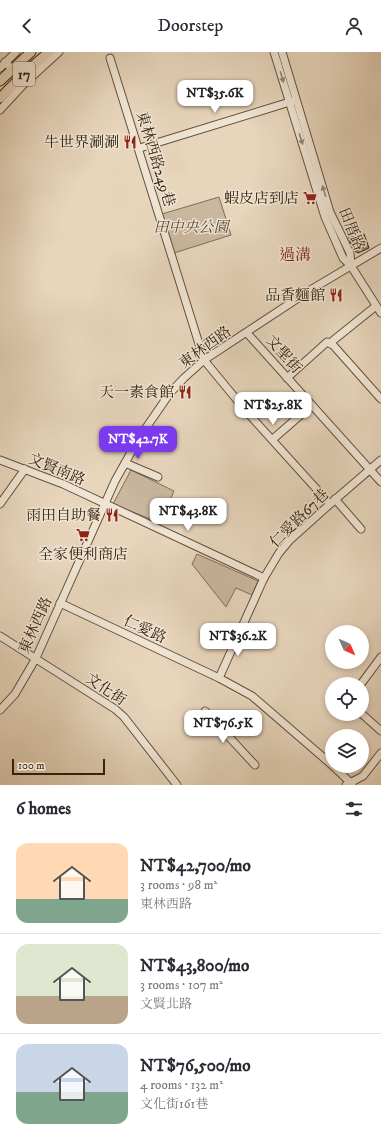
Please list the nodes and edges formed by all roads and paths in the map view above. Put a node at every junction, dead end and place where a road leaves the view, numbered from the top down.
1 (16, 52) edge
2 (31, 52) edge
3 (49, 52) edge
4 (59, 52) edge
5 (274, 52) edge
6 (282, 52) edge
7 (110, 58) dead end
8 (6, 62) junction
9 (0, 68) edge
10 (12, 69) junction
11 (23, 80) junction
12 (0, 81) edge
13 (0, 98) edge
14 (293, 100) junction
15 (0, 110) edge
16 (140, 148) junction
17 (381, 248) edge
18 (351, 266) junction
19 (376, 306) junction
20 (381, 313) edge
21 (247, 333) junction
22 (330, 343) junction
23 (204, 360) junction
24 (287, 378) junction
25 (381, 399) edge
26 (312, 405) junction
27 (273, 439) junction
28 (0, 460) edge
29 (381, 460) edge
30 (125, 463) junction
31 (25, 469) junction
32 (370, 470) junction
33 (158, 477) dead end
34 (381, 482) edge
35 (332, 502) junction
36 (0, 504) edge
37 (103, 504) junction
38 (361, 529) dead end
39 (264, 578) junction
40 (60, 603) junction
41 (0, 636) edge
42 (381, 657) edge
43 (36, 658) junction
44 (366, 677) edge
45 (219, 678) junction
46 (0, 710) edge
47 (205, 711) dead end
48 (369, 720) edge
49 (381, 731) edge
50 (381, 753) edge
51 (325, 758) edge
52 (255, 765) dead end
53 (340, 773) edge
54 (349, 784) edge
55 (177, 785) edge

1 - 8 street
2 - 10 main road, 17
3 - 11 main road, 17
4 - 11 street
5 -> 14 street, 田厝路
6 - 14 street, 田厝路
7 - 16 street, 東林西路249巷
8 - 9 street
8 - 10 street
10 - 11 street
10 - 12 main road, 17
11 - 13 main road, 17
11 - 15 street
14 - 16 street
14 - 18 street, 田厝路
16 - 23 street, 東林西路249巷
17 - 18 street, 東林西路
18 - 19 street
18 - 21 street, 東林西路
19 - 20 street
19 - 22 street
21 - 23 street, 東林西路
21 - 24 street, 文聖街
22 - 24 street
22 - 25 street
23 - 27 street
23 - 30 street, 東林西路
24 - 26 street, 文聖街
26 - 27 street
26 - 32 street, 文聖街
27 - 35 street
28 - 31 street, 文賢南路
29 - 32 street, 仁愛路67巷
30 - 33 street
30 - 37 street, 東林西路
31 - 36 street
31 - 37 street, 文賢南路
32 - 34 street, 文聖街
32 - 35 street, 仁愛路67巷
35 - 38 street
35 - 39 street, 仁愛路67巷
37 - 39 street, 文賢南路
37 - 40 street, 東林西路
39 - 45 street, 仁愛路67巷
40 - 43 street, 東林西路
40 - 45 street, 仁愛路
41 - 43 street, 文化街
42 - 44 street
43 - 46 street, 東林西路
43 - 55 street, 文化街
45 - 51 street, 仁愛路
47 - 52 street
48 - 49 street
50 - 54 street
53 - 54 street, 仁愛路

